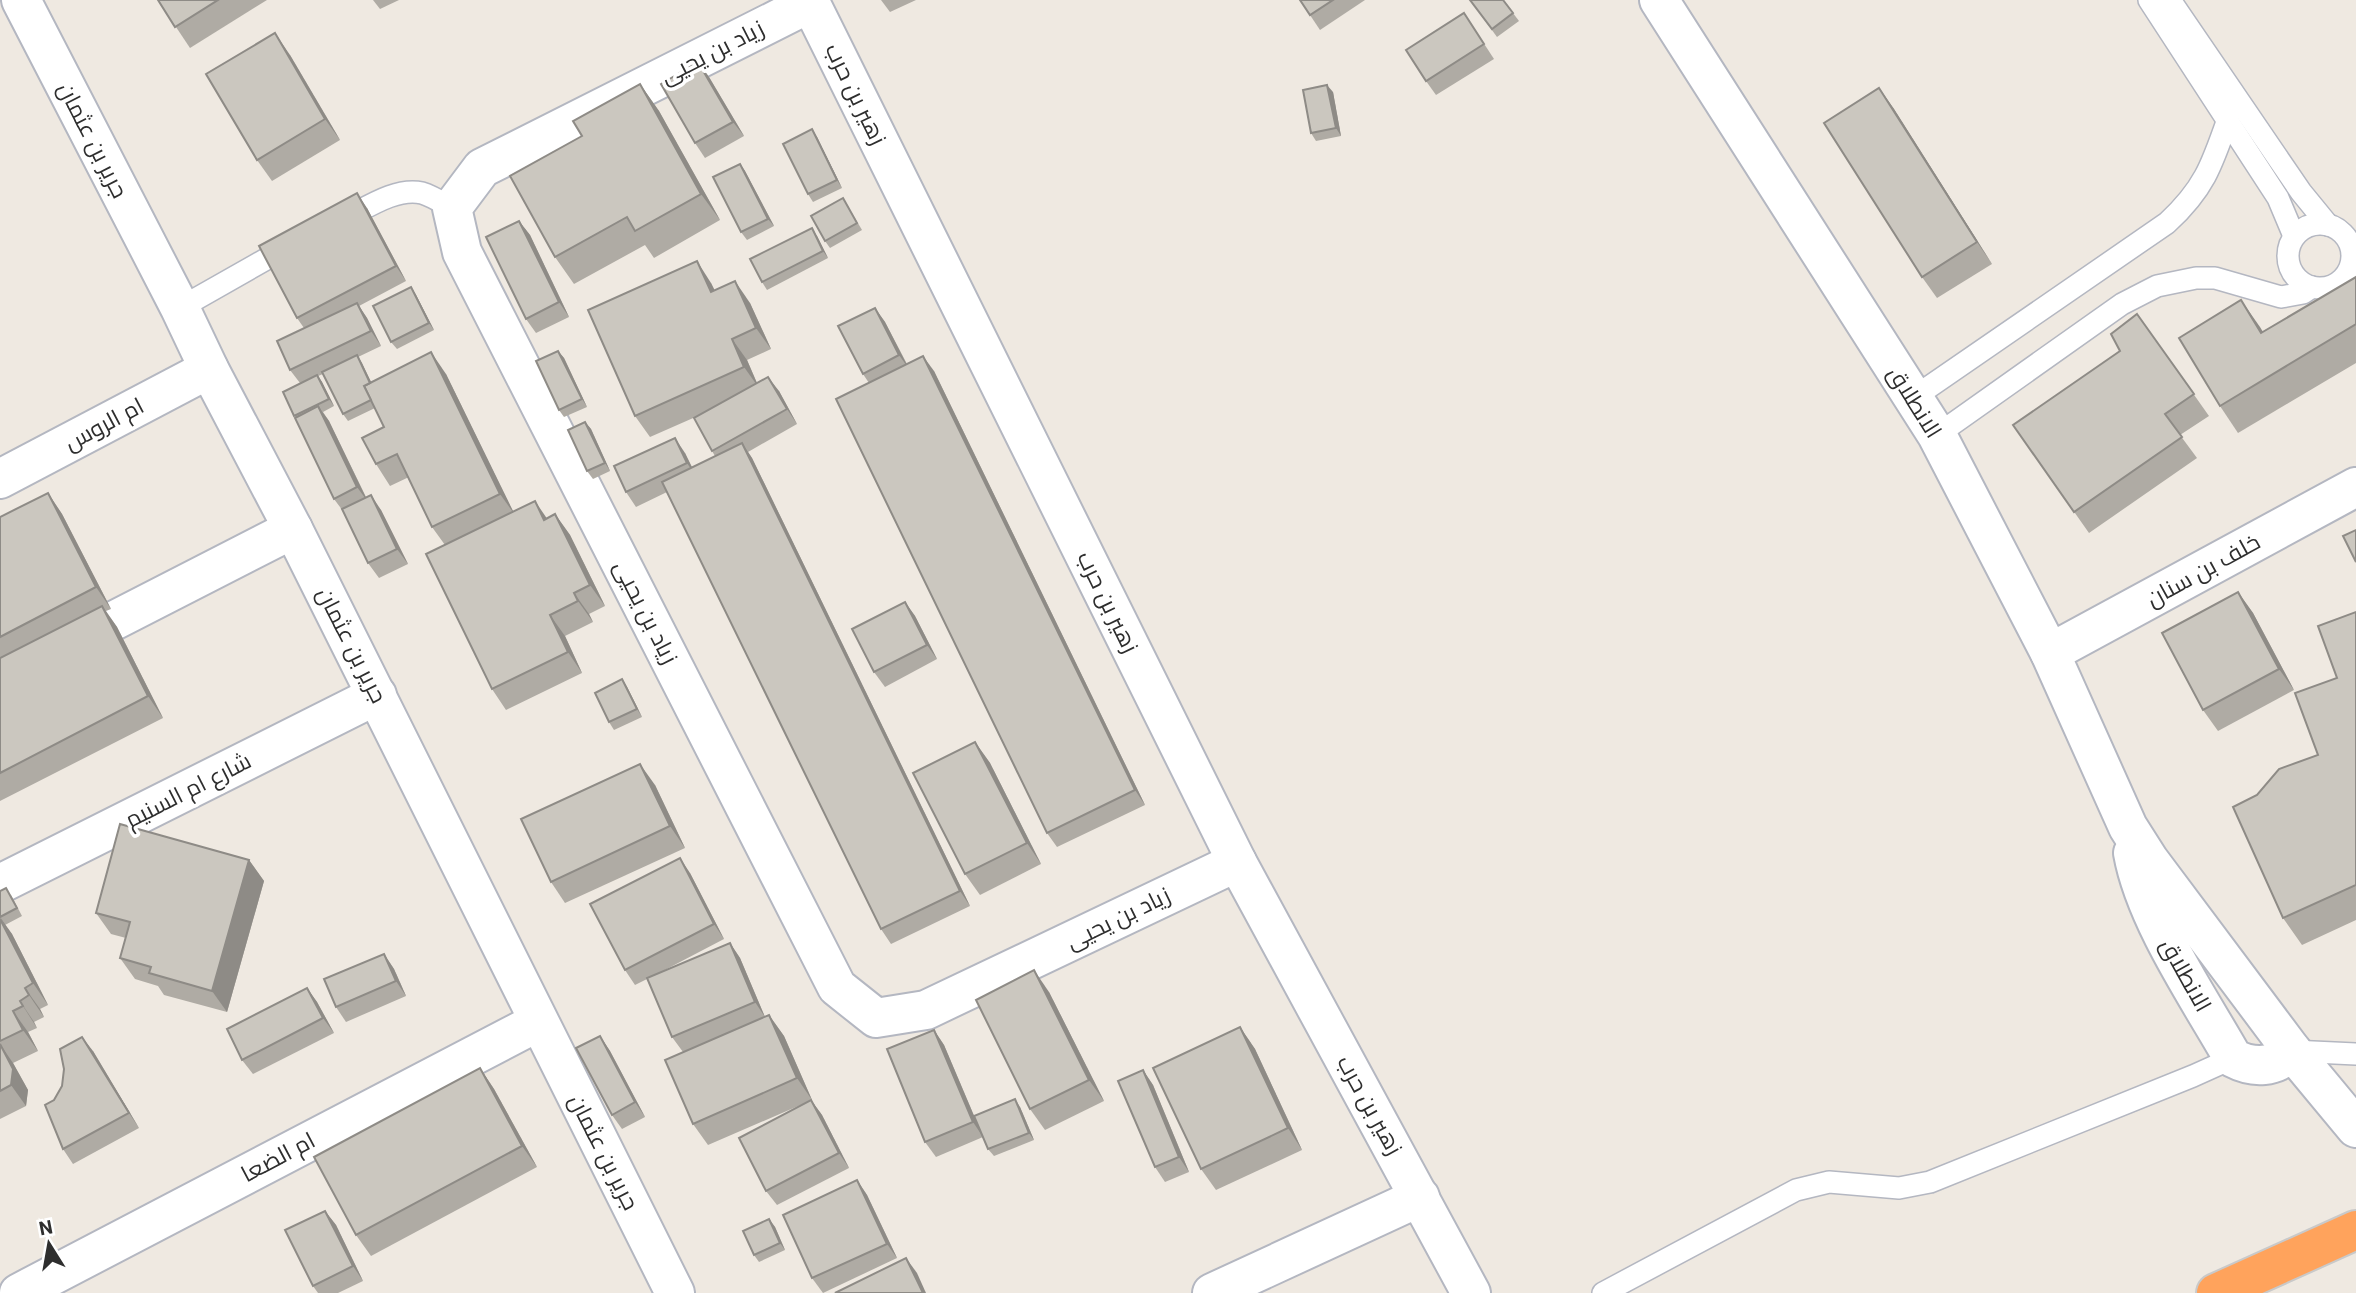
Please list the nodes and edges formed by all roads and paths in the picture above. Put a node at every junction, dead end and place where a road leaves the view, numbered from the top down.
1 (21, 0) edge
2 (1659, 0) edge
3 (2149, 0) edge
4 (2170, 0) edge
5 (810, 1) edge
6 (2228, 119) junction
7 (452, 208) junction
8 (2329, 225) junction
9 (2294, 236) junction
10 (2312, 287) junction
11 (180, 308) junction
12 (209, 369) junction
13 (1913, 398) junction
14 (1937, 435) junction
15 (0, 479) edge
16 (2356, 486) edge
17 (293, 529) junction
18 (2050, 653) junction
19 (0, 679) edge
20 (377, 695) junction
21 (2129, 827) junction
22 (1237, 862) junction
23 (0, 884) edge
24 (538, 1022) junction
25 (2292, 1051) junction
26 (2356, 1054) edge
27 (2233, 1058) junction
28 (2356, 1128) edge
29 (1420, 1198) junction
30 (2356, 1230) edge
31 (19, 1293) edge
32 (675, 1293) edge
33 (1212, 1293) edge
34 (1471, 1293) edge
35 (1603, 1293) edge
36 (2216, 1293) edge

1 - 11 street, جرير بن عثمان
2 - 13 street, الانطلاق
3 - 6 lane
4 - 8 lane
5 - 7 street, زياد بن يحيى
5 - 22 street, زهير بن حرب
6 - 9 lane
6 - 13 lane
7 - 11 lane
7 - 22 street, زياد بن يحيى
8 - 9 lane
8 - 10 lane
9 - 10 lane
10 - 14 lane
11 - 12 street, جرير بن عثمان
12 - 15 street, ام الروس
12 - 17 street, جرير بن عثمان
13 - 14 street, الانطلاق
14 - 18 street, الانطلاق
16 - 18 street, خلف بن سنان
17 - 19 street
17 - 20 street, جرير بن عثمان
18 - 21 street, الانطلاق
20 - 23 street, شارع ام السنيم
20 - 24 street, جرير بن عثمان
21 - 25 street, الانطلاق
21 - 27 street, الانطلاق
22 - 29 street, زهير بن حرب
24 - 31 street, ام الضعا
24 - 32 street, جرير بن عثمان
25 - 26 lane
25 - 27 street
25 - 28 street, الانطلاق
27 - 35 lane
29 - 33 street
29 - 34 street, زهير بن حرب
30 - 36 highway

